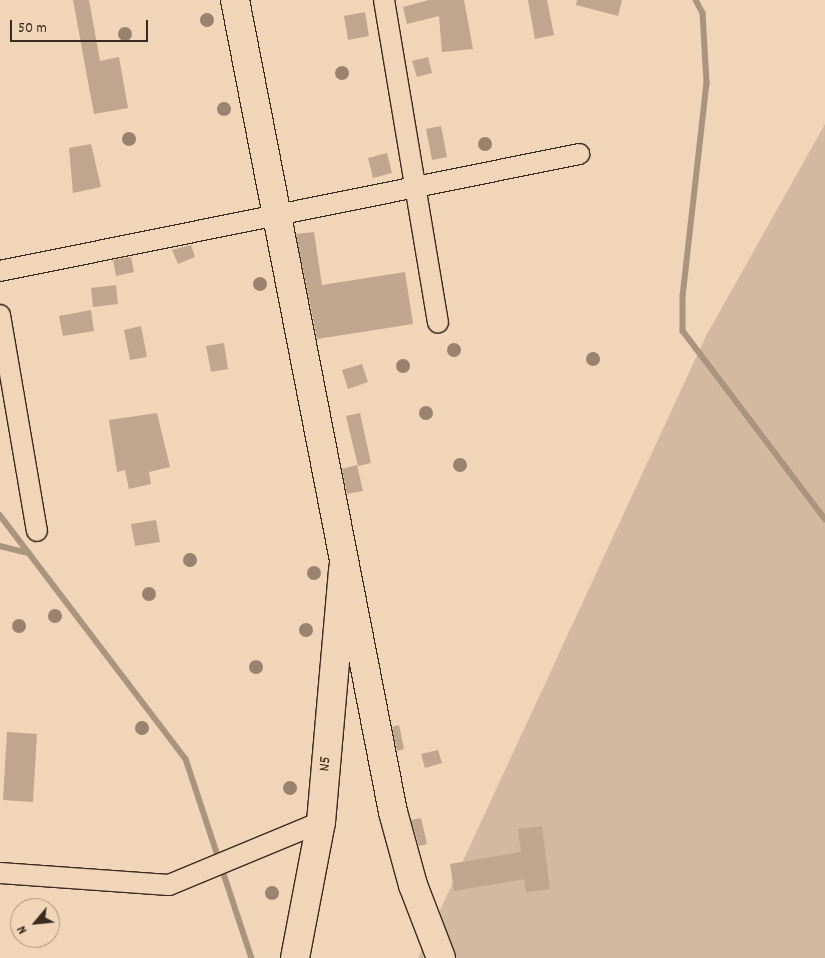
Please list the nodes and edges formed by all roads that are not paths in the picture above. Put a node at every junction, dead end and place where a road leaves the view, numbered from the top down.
1 (235, 0) edge
2 (384, 0) edge
3 (579, 154) dead end
4 (417, 188) junction
5 (274, 214) junction
6 (0, 271) edge
7 (0, 315) edge
8 (438, 323) dead end
9 (37, 530) dead end
10 (343, 569) junction
11 (322, 822) junction
12 (0, 873) edge
13 (295, 958) edge
14 (441, 958) edge

1 - 5 main road
2 - 4 street
3 - 4 street
4 - 5 street
4 - 8 street
5 - 6 street
5 - 10 main road
7 - 9 street
10 - 11 main road, N5
10 - 14 main road
11 - 12 street
11 - 13 main road, N5

